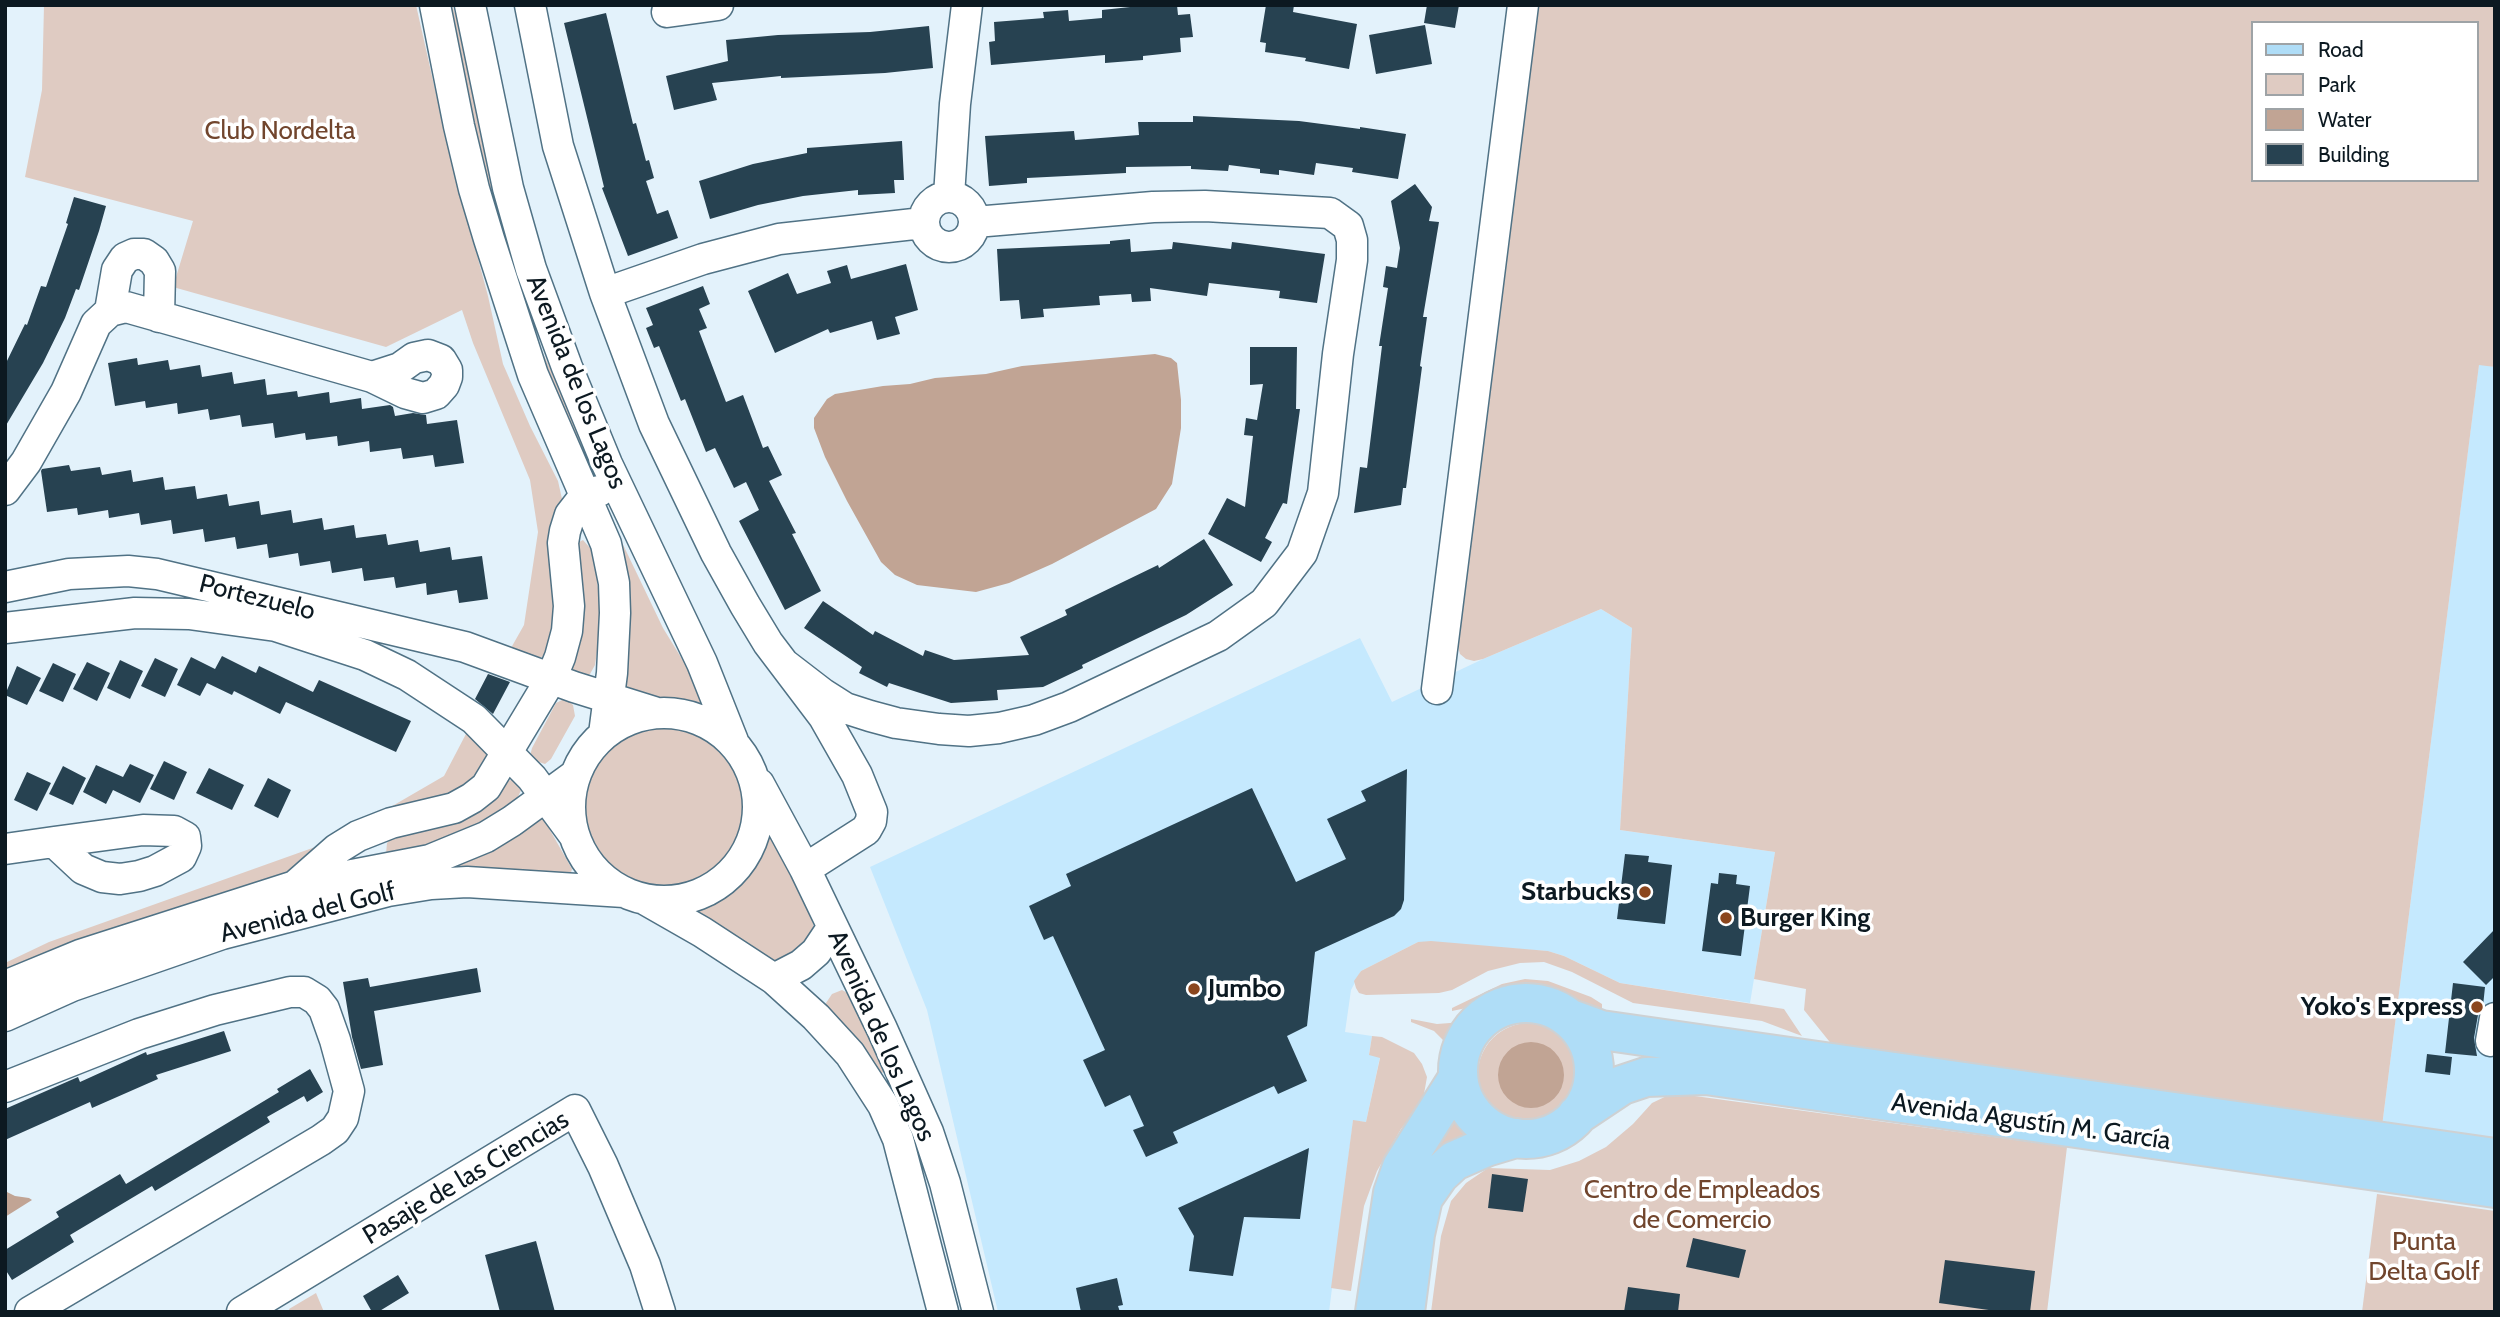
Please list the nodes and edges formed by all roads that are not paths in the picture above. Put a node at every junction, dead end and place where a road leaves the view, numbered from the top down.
1 (435, 5) edge
2 (470, 5) edge
3 (530, 5) edge
4 (718, 5) edge
5 (967, 5) edge
6 (1523, 5) edge
7 (667, 12) dead end
8 (949, 196) junction
9 (975, 222) junction
10 (923, 223) junction
11 (605, 293) junction
12 (110, 312) junction
13 (159, 317) junction
14 (372, 377) dead end
15 (616, 485) junction
16 (5, 490) edge
17 (584, 497) junction
18 (7, 584) edge
19 (5, 628) edge
20 (784, 664) junction
21 (551, 679) junction
22 (1437, 689) dead end
23 (609, 698) junction
24 (654, 712) junction
25 (896, 723) junction
26 (604, 734) junction
27 (733, 741) junction
28 (508, 753) junction
29 (752, 772) junction
30 (575, 775) junction
31 (857, 775) junction
32 (545, 797) junction
33 (373, 829) junction
34 (574, 835) junction
35 (54, 842) dead end
36 (5, 849) edge
37 (805, 869) junction
38 (386, 880) junction
39 (295, 886) junction
40 (633, 895) junction
41 (832, 928) junction
42 (774, 979) junction
43 (5, 986) edge
44 (5, 1016) edge
45 (1571, 1019) junction
46 (1458, 1078) junction
47 (5, 1087) edge
48 (1577, 1115) junction
49 (1516, 1138) junction
50 (2495, 1158) edge
51 (2495, 1188) edge
52 (30, 1312) edge
53 (242, 1312) edge
54 (660, 1312) edge
55 (943, 1312) edge
56 (978, 1312) edge
57 (1375, 1312) edge
58 (1405, 1312) edge

1 - 17 street, Avenida de los Lagos
2 - 15 street, Avenida de los Lagos
3 - 11 street
4 - 7 street
5 - 8 street
6 - 22 street
8 - 9 street
8 - 10 street
9 - 10 street
9 - 25 street
10 - 11 street
11 - 20 street
12 - 13 street
12 - 13 street
12 - 16 street
13 - 14 street
15 - 17 street
15 - 27 street, Avenida de los Lagos
17 - 21 street
17 - 23 street, Avenida de los Lagos
18 - 21 street, Portezuelo
19 - 28 street, Portezuelo
20 - 25 street
20 - 31 street
21 - 23 street, Portezuelo
21 - 28 street
23 - 24 street, Portezuelo
23 - 26 street, Avenida de los Lagos
24 - 26 street
24 - 27 street
25 - 31 street
26 - 30 street
27 - 29 street
28 - 32 street, Portezuelo
28 - 33 street
29 - 37 street, Avenida de los Lagos
29 - 40 street
30 - 32 street, Avenida del Golf
30 - 34 street
31 - 37 street
32 - 34 street, Portezuelo
32 - 38 street, Avenida del Golf
33 - 38 street
33 - 39 street
34 - 40 street
35 - 36 street
37 - 41 street, Avenida de los Lagos
38 - 39 street, Avenida del Golf
38 - 40 street, Avenida del Golf
38 - 44 street, Avenida del Golf
39 - 43 street, Avenida del Golf
40 - 42 street, Avenida de los Lagos
41 - 42 street
41 - 56 street, Avenida de los Lagos
42 - 55 street, Avenida de los Lagos
45 - 46 main road
45 - 48 main road
45 - 50 main road, Avenida Agustín M. García
46 - 49 main road
46 - 57 main road
47 - 52 street
48 - 49 main road
48 - 51 main road, Avenida Agustín M. García
49 - 58 main road
53 - 54 street, Pasaje de las Ciencias

